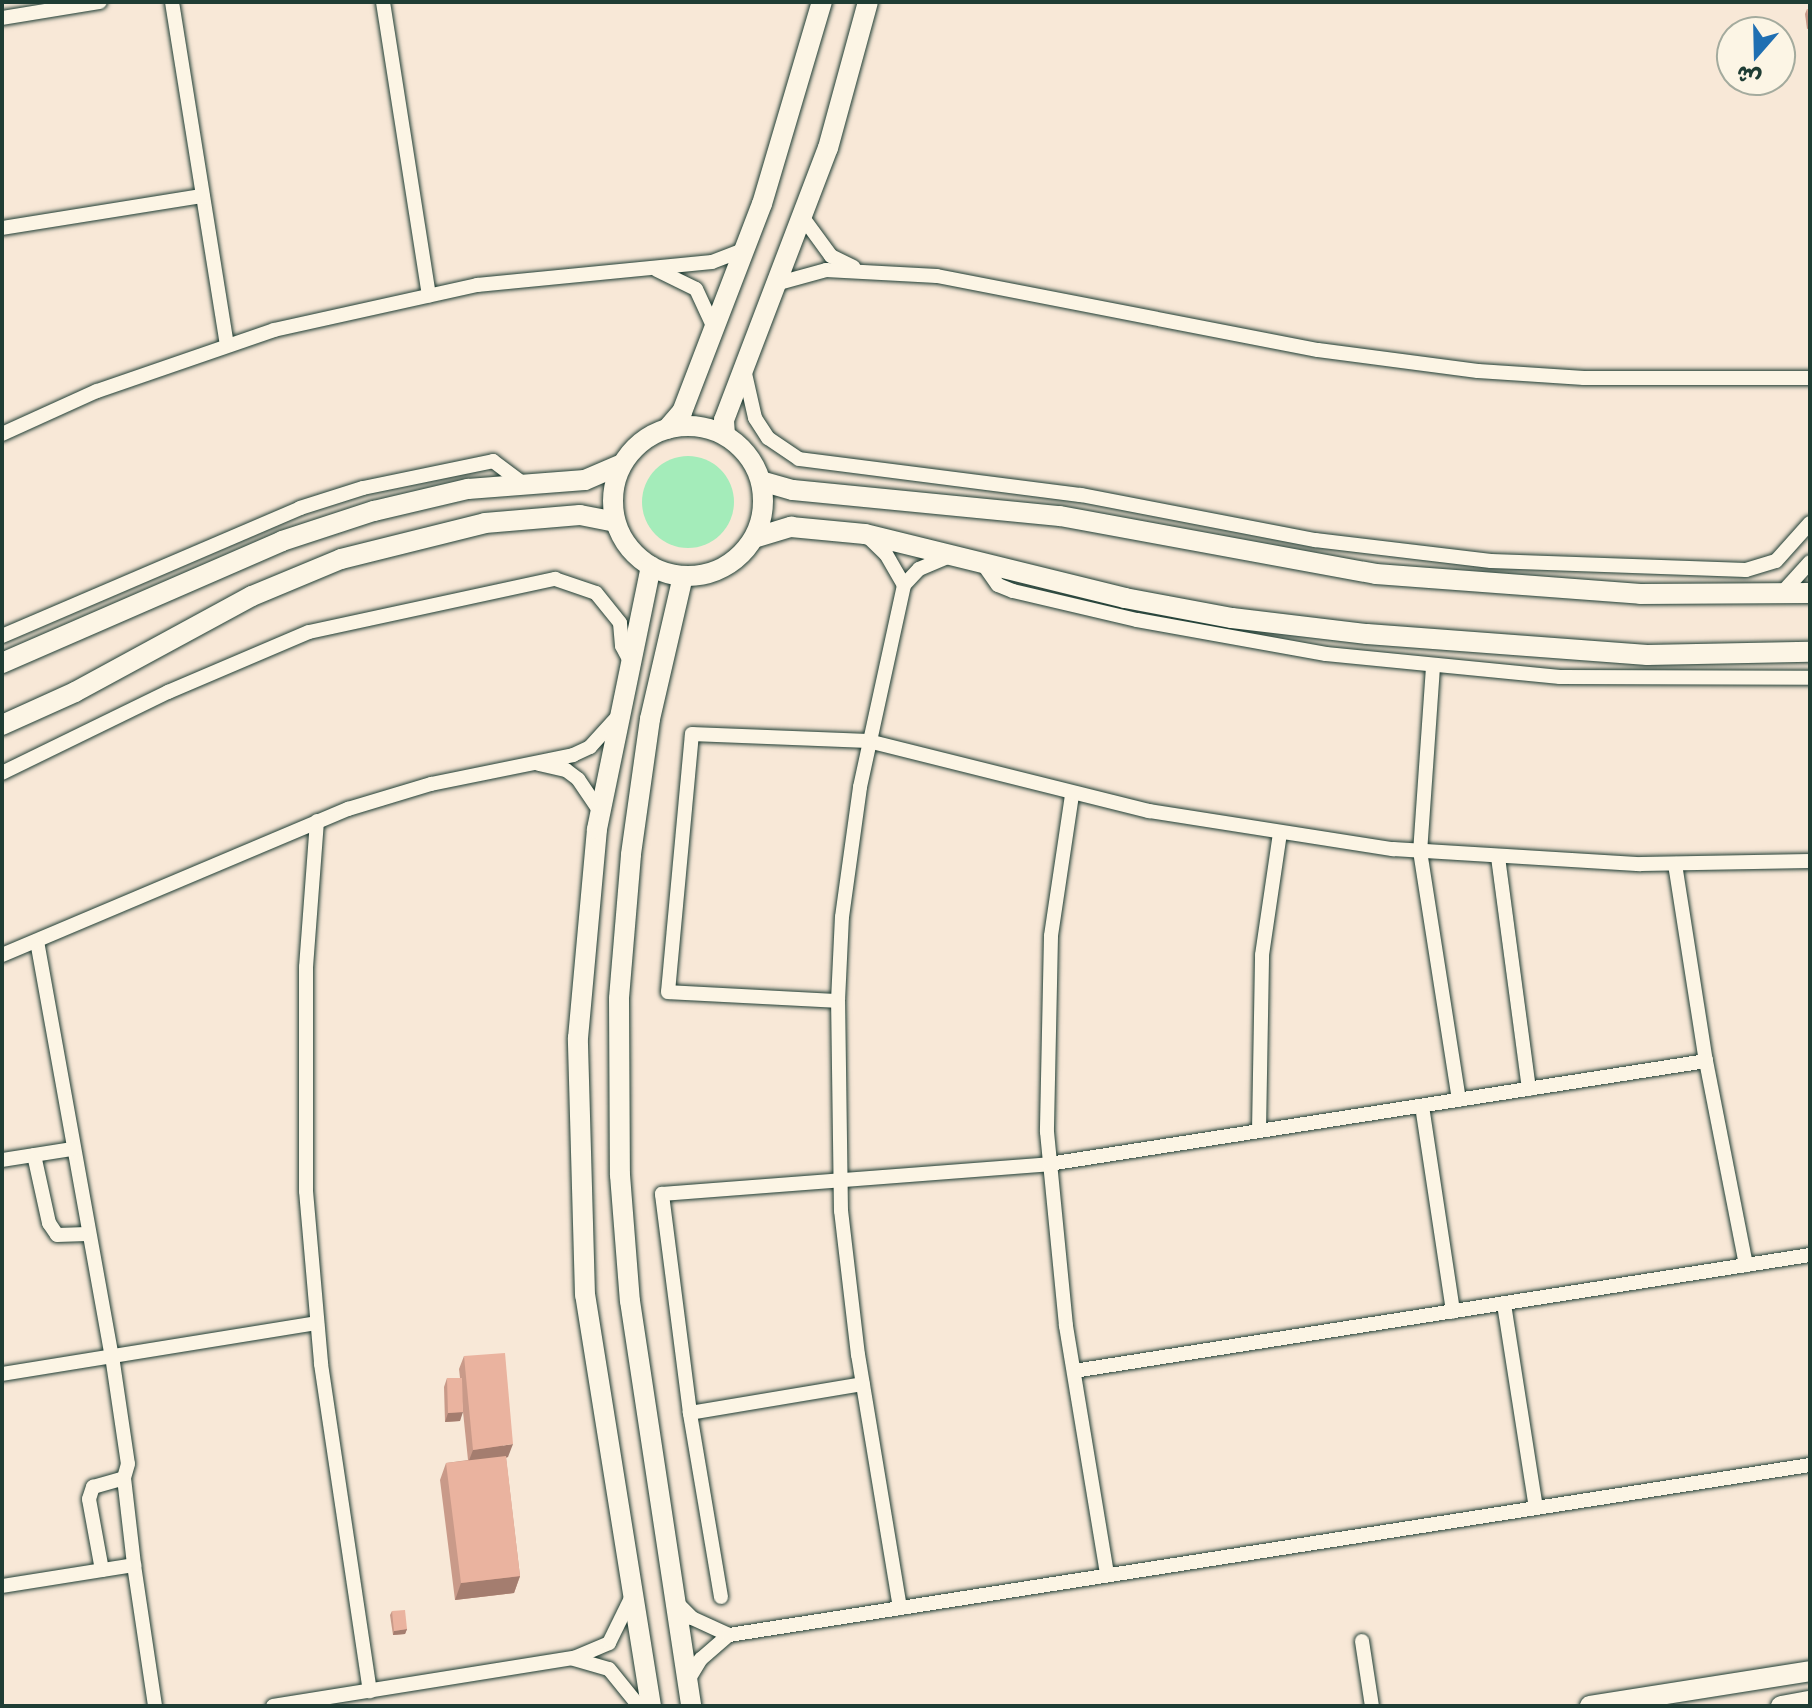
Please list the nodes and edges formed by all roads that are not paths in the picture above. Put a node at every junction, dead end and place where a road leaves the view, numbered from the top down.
1 (100, 2) edge
2 (172, 2) edge
3 (383, 2) edge
4 (822, 2) edge
5 (868, 2) edge
6 (2, 18) edge
7 (202, 196) junction
8 (804, 219) junction
9 (2, 228) edge
10 (744, 250) junction
11 (691, 265) junction
12 (640, 268) junction
13 (858, 269) junction
14 (779, 283) junction
15 (696, 289) junction
16 (429, 295) junction
17 (714, 328) junction
18 (227, 345) junction
19 (744, 369) junction
20 (1810, 378) edge
21 (667, 429) junction
22 (2, 434) edge
23 (725, 435) junction
24 (622, 464) junction
25 (761, 481) junction
26 (522, 483) junction
27 (615, 522) junction
28 (1810, 523) edge
29 (865, 534) junction
30 (754, 538) junction
31 (958, 554) junction
32 (980, 560) junction
33 (1810, 562) edge
34 (651, 567) junction
35 (683, 576) junction
36 (904, 585) junction
37 (1810, 593) edge
38 (1781, 594) junction
39 (2, 636) edge
40 (1810, 652) edge
41 (630, 661) junction
42 (2, 663) edge
43 (1433, 667) junction
44 (1810, 678) edge
45 (619, 714) junction
46 (2, 725) edge
47 (868, 741) junction
48 (531, 762) junction
49 (2, 773) edge
50 (1072, 795) junction
51 (600, 812) junction
52 (317, 821) junction
53 (1280, 833) junction
54 (1420, 851) junction
55 (1498, 857) junction
56 (1810, 861) edge
57 (1675, 864) junction
58 (37, 941) junction
59 (2, 955) edge
60 (838, 1001) junction
61 (1706, 1061) junction
62 (1529, 1089) junction
63 (1459, 1100) junction
64 (1422, 1106) junction
65 (1259, 1131) junction
66 (72, 1149) junction
67 (34, 1155) junction
68 (2, 1160) edge
69 (1049, 1164) junction
70 (840, 1181) junction
71 (87, 1234) junction
72 (1810, 1255) edge
73 (1746, 1265) junction
74 (1504, 1304) junction
75 (1453, 1312) junction
76 (317, 1323) junction
77 (112, 1356) junction
78 (1074, 1371) junction
79 (2, 1374) edge
80 (863, 1384) junction
81 (690, 1413) junction
82 (1810, 1465) edge
83 (124, 1478) junction
84 (1536, 1508) junction
85 (134, 1565) junction
86 (102, 1570) junction
87 (1107, 1575) junction
88 (2, 1586) edge
89 (632, 1596) junction
90 (721, 1597) dead end
91 (676, 1602) junction
92 (900, 1608) junction
93 (729, 1635) junction
94 (1362, 1641) dead end
95 (574, 1658) junction
96 (1810, 1671) edge
97 (687, 1682) junction
98 (370, 1691) junction
99 (1810, 1701) edge
100 (155, 1706) edge
101 (273, 1706) edge
102 (639, 1706) edge
103 (651, 1706) edge
104 (691, 1706) edge
105 (1372, 1706) edge
106 (1590, 1706) edge
107 (1781, 1706) edge

1 - 6 street
2 - 7 street
3 - 16 street
4 - 10 main road
5 - 8 main road
7 - 9 street
7 - 18 street
8 - 13 street
8 - 14 main road
10 - 11 street
10 - 17 main road
11 - 12 street
11 - 15 street
12 - 15 street
12 - 16 street
13 - 14 street
13 - 20 street
14 - 19 main road
15 - 17 street
16 - 18 street
17 - 21 main road
18 - 22 street
19 - 23 main road
19 - 28 street
21 - 23 main road
21 - 24 main road
23 - 25 main road
24 - 26 main road
24 - 27 main road
25 - 30 main road
25 - 38 main road
26 - 39 street
26 - 42 main road
27 - 34 main road
27 - 46 main road
29 - 30 main road
29 - 31 main road
29 - 36 street
30 - 35 main road
31 - 32 main road
31 - 36 street
32 - 40 main road
32 - 43 street
33 - 38 street
34 - 35 main road
34 - 41 main road
35 - 91 main road
36 - 47 street
37 - 38 main road
41 - 45 main road
41 - 49 street
43 - 44 street
43 - 54 street
45 - 48 street
45 - 51 main road
47 - 50 street
47 - 60 street
47 - 60 street
48 - 51 street
48 - 52 street
50 - 53 street
50 - 69 street
51 - 89 main road
52 - 58 street
52 - 76 street
53 - 54 street
53 - 65 street
54 - 55 street
54 - 63 street
55 - 57 street
55 - 62 street
56 - 57 street
57 - 61 street
58 - 59 street
58 - 66 street
60 - 70 street
61 - 62 street
61 - 73 street
62 - 63 street
63 - 64 street
64 - 65 street
64 - 75 street
65 - 69 street
66 - 67 street
66 - 71 street
67 - 68 street
67 - 71 street
69 - 70 street
69 - 78 street
70 - 80 street
70 - 81 street
71 - 77 street
72 - 73 street
73 - 74 street
74 - 75 street
74 - 84 street
75 - 78 street
76 - 77 street
76 - 98 street
77 - 79 street
77 - 83 street
78 - 87 street
80 - 81 street
80 - 92 street
81 - 90 street
82 - 84 street
83 - 85 street
83 - 86 street
84 - 87 street
85 - 86 street
85 - 100 street
86 - 88 street
87 - 92 street
89 - 95 street
89 - 103 main road
91 - 93 street
91 - 97 main road
92 - 93 street
93 - 97 street
94 - 105 street
95 - 98 street
95 - 102 street
96 - 106 main road
97 - 104 main road
98 - 101 street
99 - 107 main road

